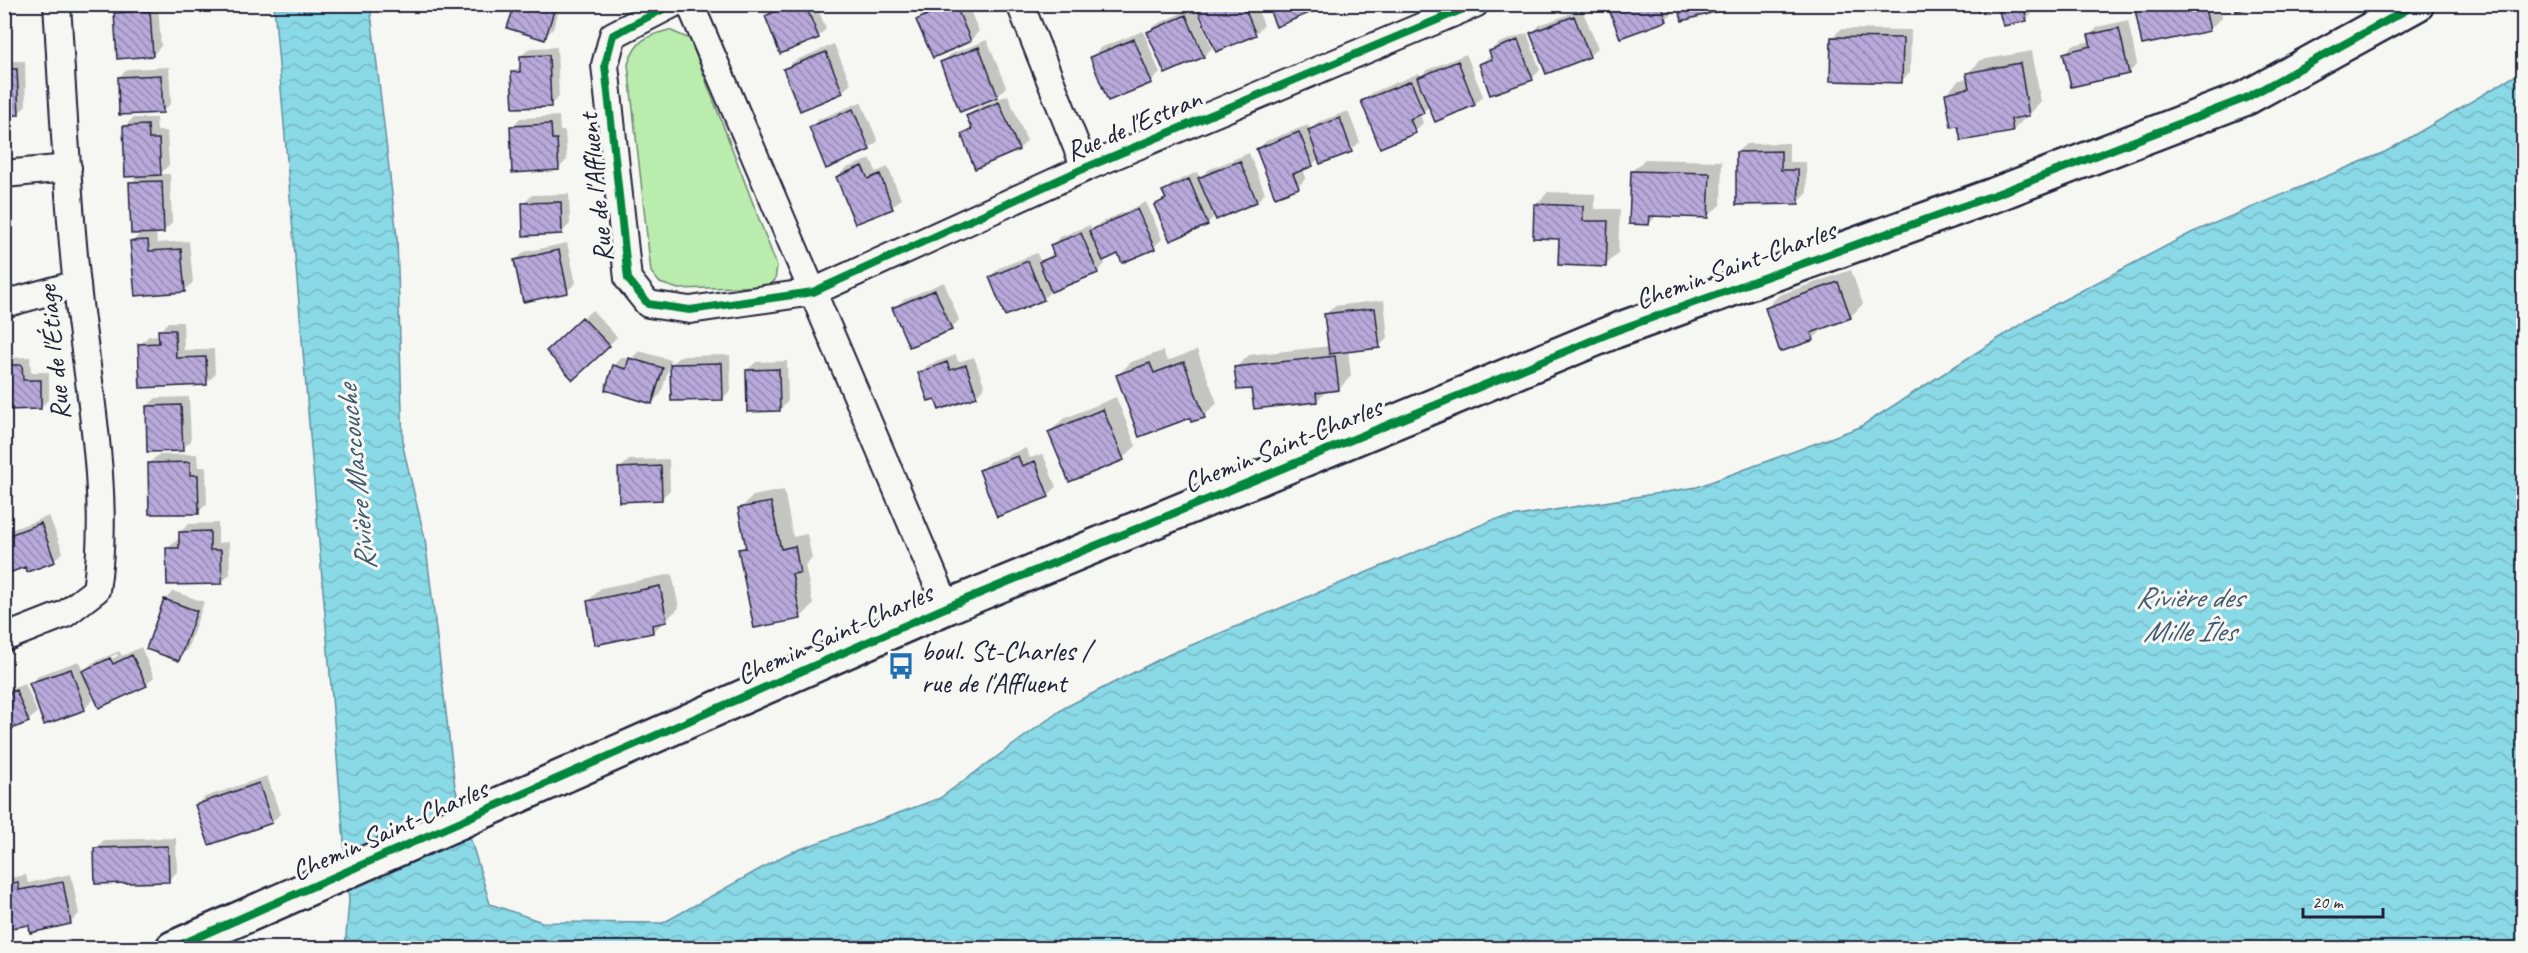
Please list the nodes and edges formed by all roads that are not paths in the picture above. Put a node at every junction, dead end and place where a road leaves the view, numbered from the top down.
1 (57, 4) edge
2 (673, 4) edge
3 (690, 4) edge
4 (1020, 4) edge
5 (1475, 4) edge
6 (2417, 4) edge
7 (68, 168) junction
8 (1084, 168) junction
9 (4, 174) edge
10 (77, 284) junction
11 (813, 292) junction
12 (4, 304) edge
13 (947, 607) junction
14 (4, 638) edge
15 (173, 948) edge

1 - 7 street, Rue de l'Étiage
2 - 11 street, Rue de l'Affluent
3 - 11 street
4 - 8 street
5 - 8 street, Rue de l'Estran
6 - 13 main road, Chemin Saint-Charles
7 - 9 street
7 - 10 street, Rue de l'Étiage
8 - 11 street, Rue de l'Estran
10 - 12 street
10 - 14 street, Rue de l'Étiage
11 - 13 street
13 - 15 main road, Chemin Saint-Charles

